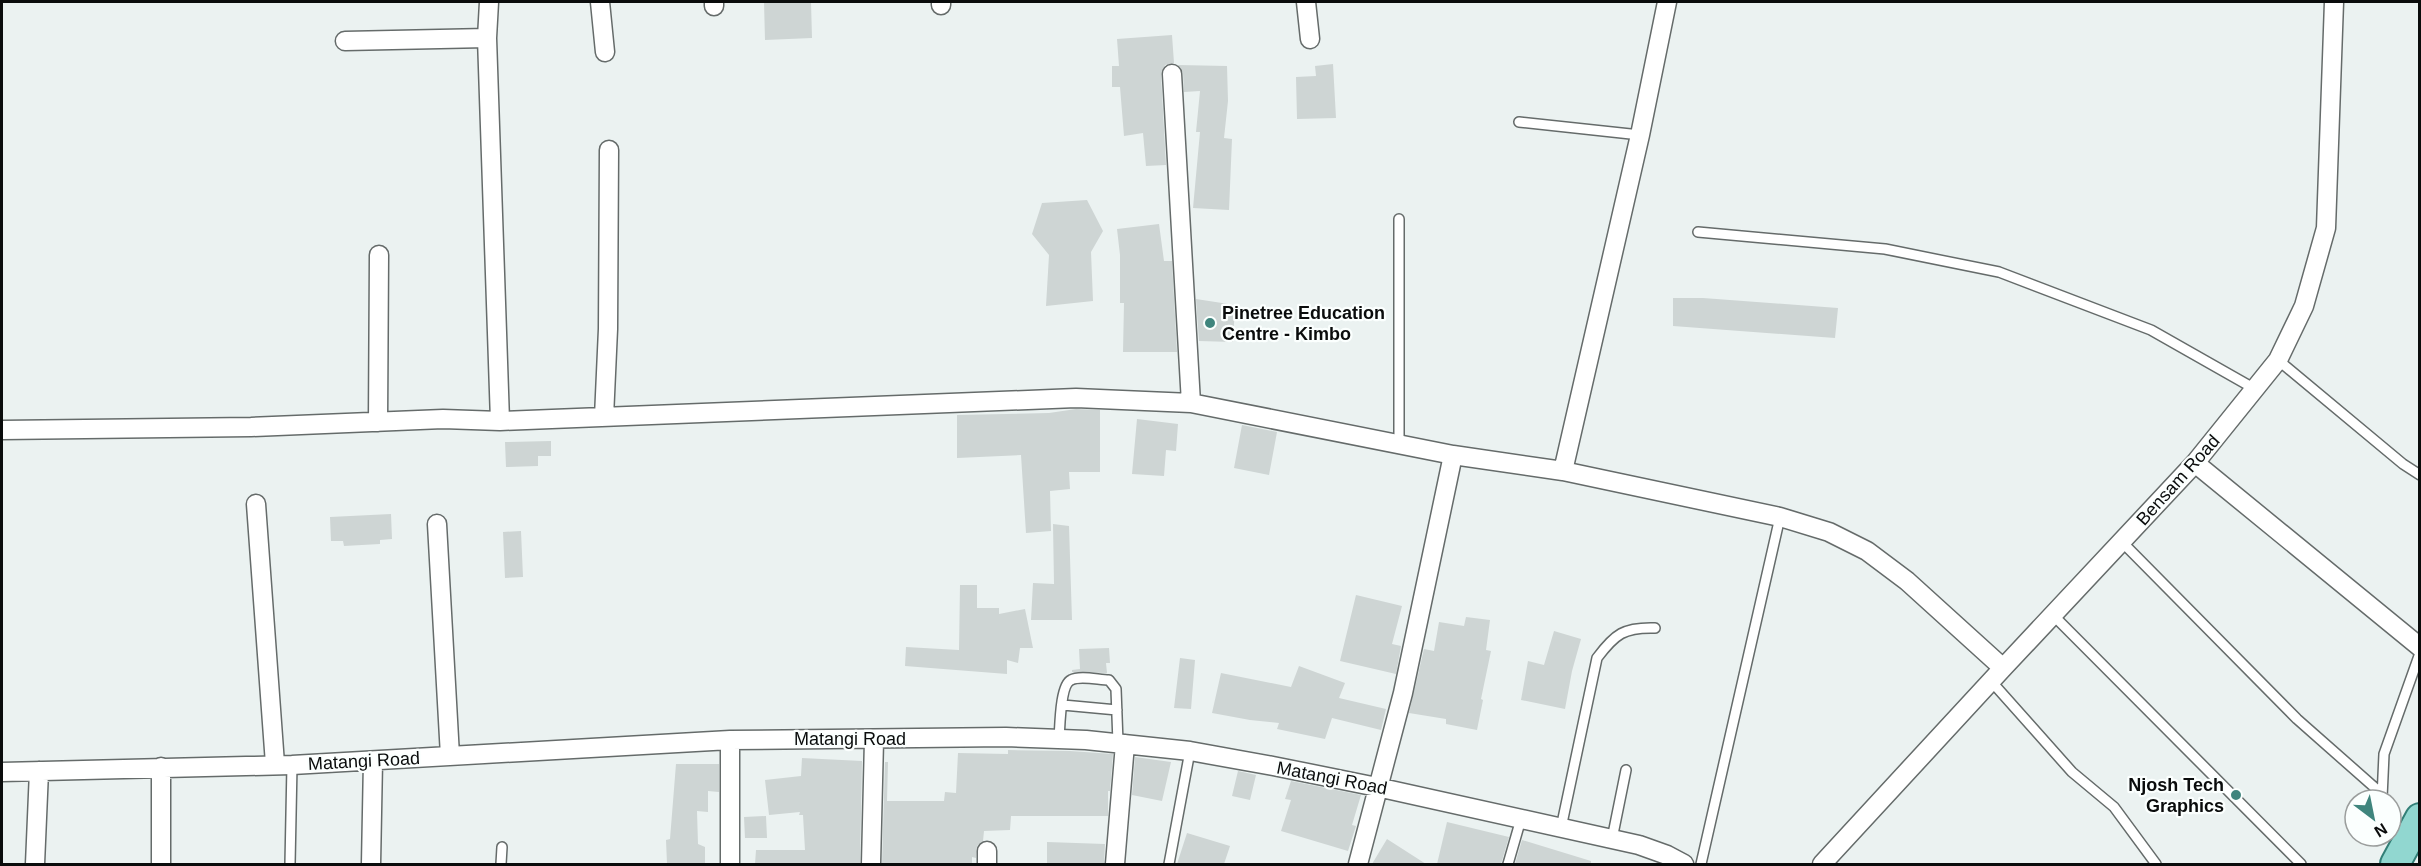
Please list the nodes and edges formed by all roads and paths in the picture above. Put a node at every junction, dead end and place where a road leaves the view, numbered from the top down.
1 (489, 2) edge
2 (600, 2) edge
3 (1306, 2) edge
4 (1667, 2) edge
5 (2334, 2) edge
6 (487, 38) junction
7 (1310, 39) dead end
8 (345, 41) dead end
9 (605, 52) dead end
10 (1172, 74) dead end
11 (1519, 122) dead end
12 (1640, 135) junction
13 (609, 150) dead end
14 (1398, 219) dead end
15 (1698, 232) dead end
16 (379, 255) dead end
17 (2278, 360) junction
18 (2255, 389) junction
19 (1191, 403) junction
20 (604, 417) junction
21 (500, 421) junction
22 (378, 422) junction
23 (2, 430) edge
24 (1399, 444) junction
25 (1454, 454) junction
26 (2195, 464) junction
27 (1563, 471) junction
28 (2420, 475) edge
29 (256, 504) dead end
30 (1780, 518) junction
31 (437, 524) dead end
32 (2122, 542) junction
33 (2053, 615) junction
34 (1655, 628) dead end
35 (2420, 647) edge
36 (2420, 653) edge
37 (1997, 674) junction
38 (1063, 705) junction
39 (1117, 710) junction
40 (1059, 739) junction
41 (730, 740) junction
42 (874, 740) junction
43 (1122, 744) junction
44 (1190, 752) junction
45 (450, 756) junction
46 (373, 761) junction
47 (283, 765) junction
48 (161, 767) junction
49 (1626, 770) dead end
50 (39, 771) junction
51 (2, 772) edge
52 (1377, 786) junction
53 (2372, 788) edge
54 (2382, 788) edge
55 (2420, 818) edge
56 (1521, 819) junction
57 (1561, 828) junction
58 (1612, 839) junction
59 (502, 847) dead end
60 (2397, 855) edge
61 (1665, 860) edge
62 (35, 864) edge
63 (161, 864) edge
64 (290, 864) edge
65 (371, 864) edge
66 (501, 864) edge
67 (730, 864) edge
68 (871, 864) edge
69 (1115, 864) edge
70 (1169, 864) edge
71 (1358, 864) edge
72 (1508, 864) edge
73 (1684, 864) edge
74 (1701, 864) edge
75 (1822, 864) edge
76 (2156, 864) edge
77 (2301, 864) edge

1 - 6 street
2 - 9 street
3 - 7 street
4 - 12 street
5 - 17 street, Bensam Road
6 - 8 street
6 - 21 street
10 - 19 street
11 - 12 lane
12 - 27 street
13 - 20 street
14 - 24 lane
15 - 18 lane
16 - 22 street
17 - 18 street, Bensam Road
17 - 28 lane
18 - 26 street, Bensam Road
19 - 20 street
19 - 24 street
20 - 21 street
21 - 22 street
22 - 23 street
24 - 25 street
25 - 27 street
25 - 52 street
26 - 32 street, Bensam Road
26 - 35 street
27 - 30 street
29 - 47 street
30 - 37 street
30 - 74 lane
31 - 45 street
32 - 33 street, Bensam Road
32 - 53 lane
33 - 37 street, Bensam Road
33 - 77 lane
34 - 57 lane
36 - 54 lane
37 - 75 street, Bensam Road
37 - 76 lane
38 - 39 lane
38 - 39 lane
38 - 40 lane
39 - 43 lane
40 - 42 street, Matangi Road
40 - 43 street, Matangi Road
41 - 42 street, Matangi Road
41 - 45 street, Matangi Road
41 - 67 street
42 - 68 street
43 - 44 street, Matangi Road
43 - 69 street
44 - 52 street, Matangi Road
44 - 70 lane
45 - 46 street, Matangi Road
46 - 47 street, Matangi Road
46 - 65 street
47 - 48 street, Matangi Road
47 - 64 lane
48 - 50 street, Matangi Road
48 - 63 street
49 - 58 lane
50 - 51 street, Matangi Road
50 - 62 street
52 - 56 street, Matangi Road
52 - 71 street
55 - 60 main road
56 - 57 street, Matangi Road
56 - 72 lane
57 - 58 street, Matangi Road
58 - 61 street, Matangi Road
59 - 66 lane
61 - 73 street, Matangi Road

